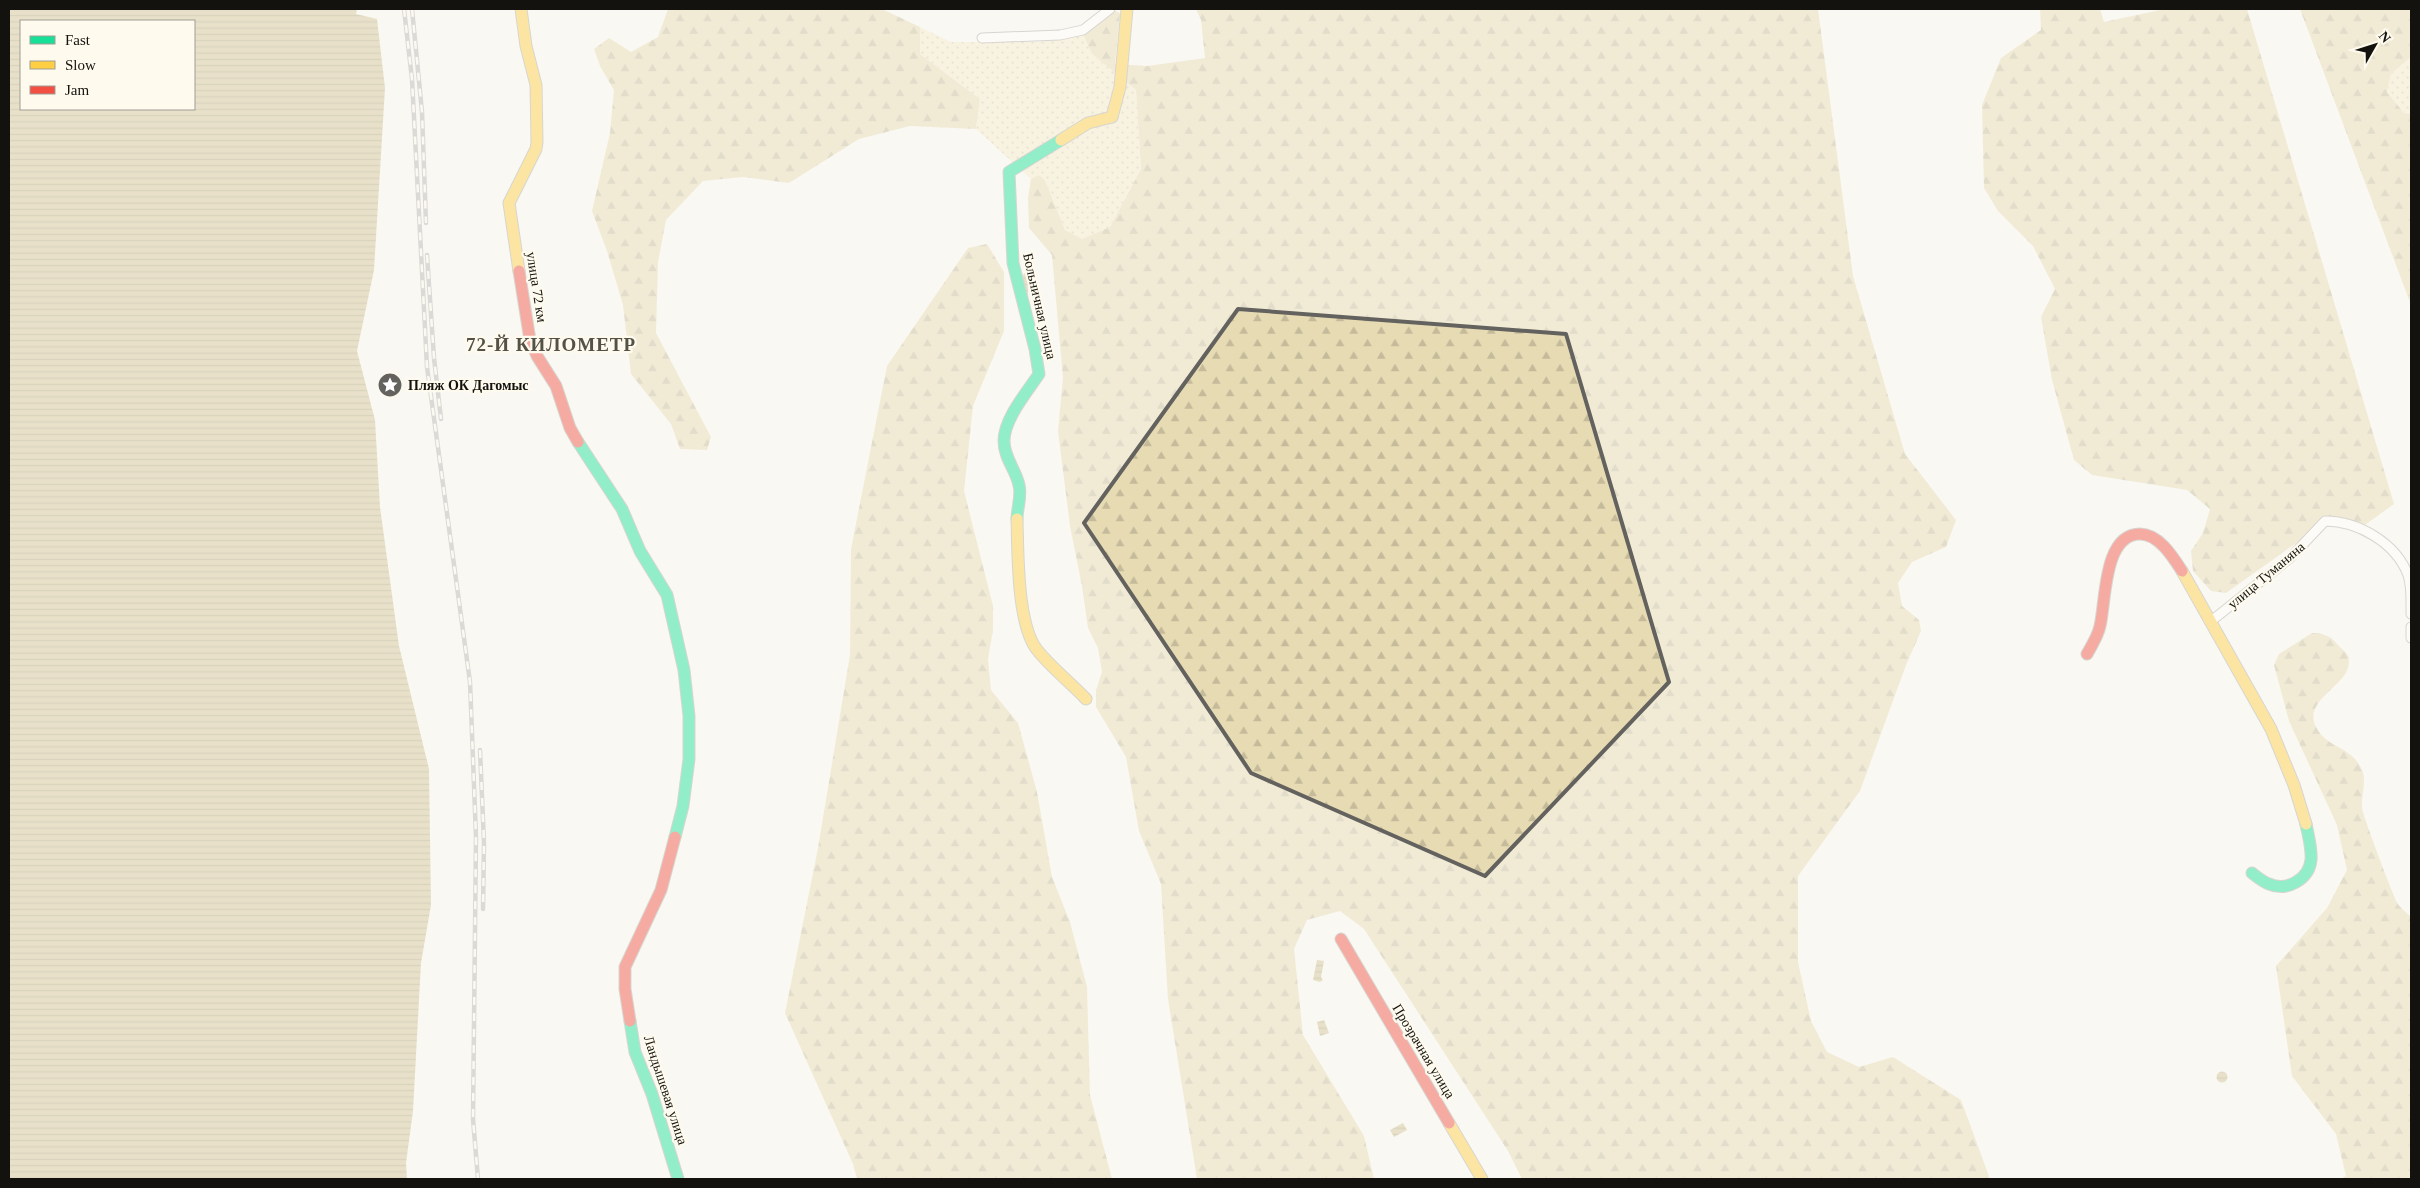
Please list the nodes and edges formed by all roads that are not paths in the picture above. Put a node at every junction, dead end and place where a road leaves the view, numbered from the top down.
1 (521, 9) edge
2 (1110, 9) edge
3 (1128, 9) edge
4 (982, 38) dead end
5 (2411, 614) edge
6 (2210, 622) junction
7 (2411, 627) edge
8 (2411, 638) edge
9 (2087, 654) dead end
10 (1086, 699) dead end
11 (673, 839) joint
12 (2252, 873) dead end
13 (1341, 939) dead end
14 (678, 1179) edge
15 (1482, 1179) edge

1 - 11 street, улица 72 км
2 - 4 street
3 - 10 street, Больничная улица
5 - 6 street, улица Туманяна
6 - 9 street
6 - 12 street
7 - 8 street
11 - 14 street, Ландышевая улица
13 - 15 street, Прозрачная улица

